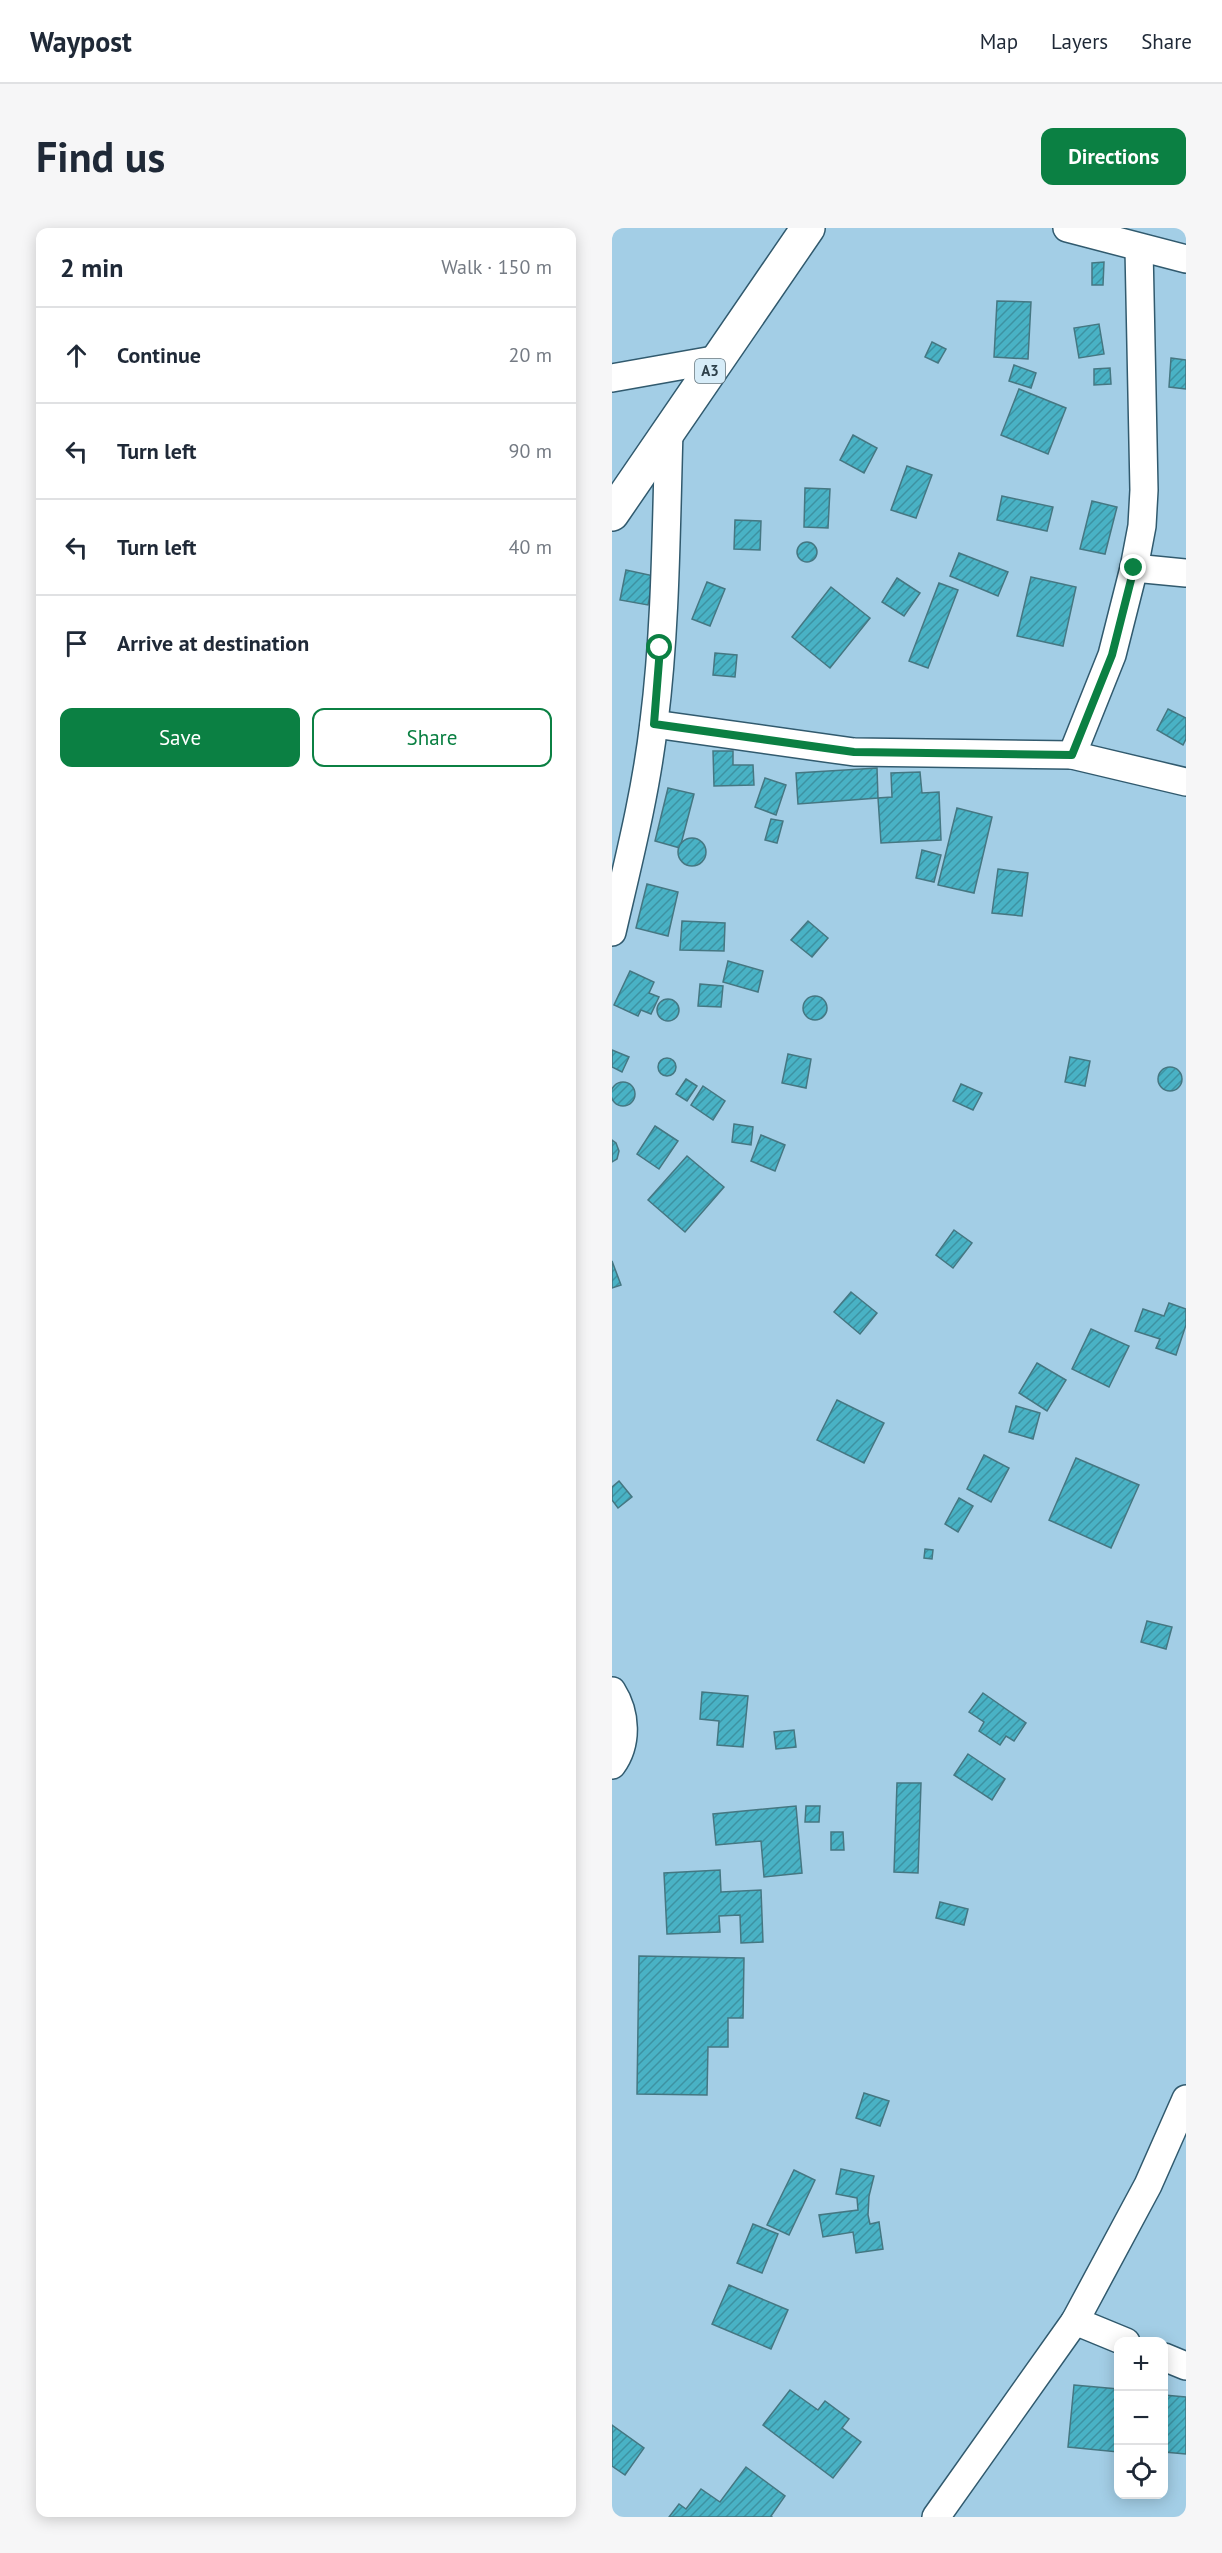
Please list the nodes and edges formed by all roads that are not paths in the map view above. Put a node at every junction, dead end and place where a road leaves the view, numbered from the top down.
1 (808, 228) edge
2 (1067, 228) edge
3 (1139, 248) junction
4 (1186, 259) edge
5 (719, 359) junction
6 (612, 378) edge
7 (669, 431) junction
8 (612, 514) edge
9 (1134, 568) junction
10 (1186, 573) edge
11 (654, 724) junction
12 (1072, 755) junction
13 (1186, 782) edge
14 (612, 932) edge
15 (612, 1691) edge
16 (612, 1765) edge
17 (1186, 2099) edge
18 (1075, 2320) junction
19 (1114, 2337) edge
20 (1168, 2359) edge
21 (1186, 2366) edge
22 (936, 2517) edge

1 - 5 highway, A3
2 - 3 street
3 - 4 street
3 - 9 street
5 - 6 street
5 - 7 highway, A3
7 - 8 highway, A3
7 - 11 street
9 - 10 street
9 - 12 street
11 - 12 street
11 - 14 street
12 - 13 street
15 - 16 street
17 - 18 street
18 - 19 street
18 - 22 street
20 - 21 street

